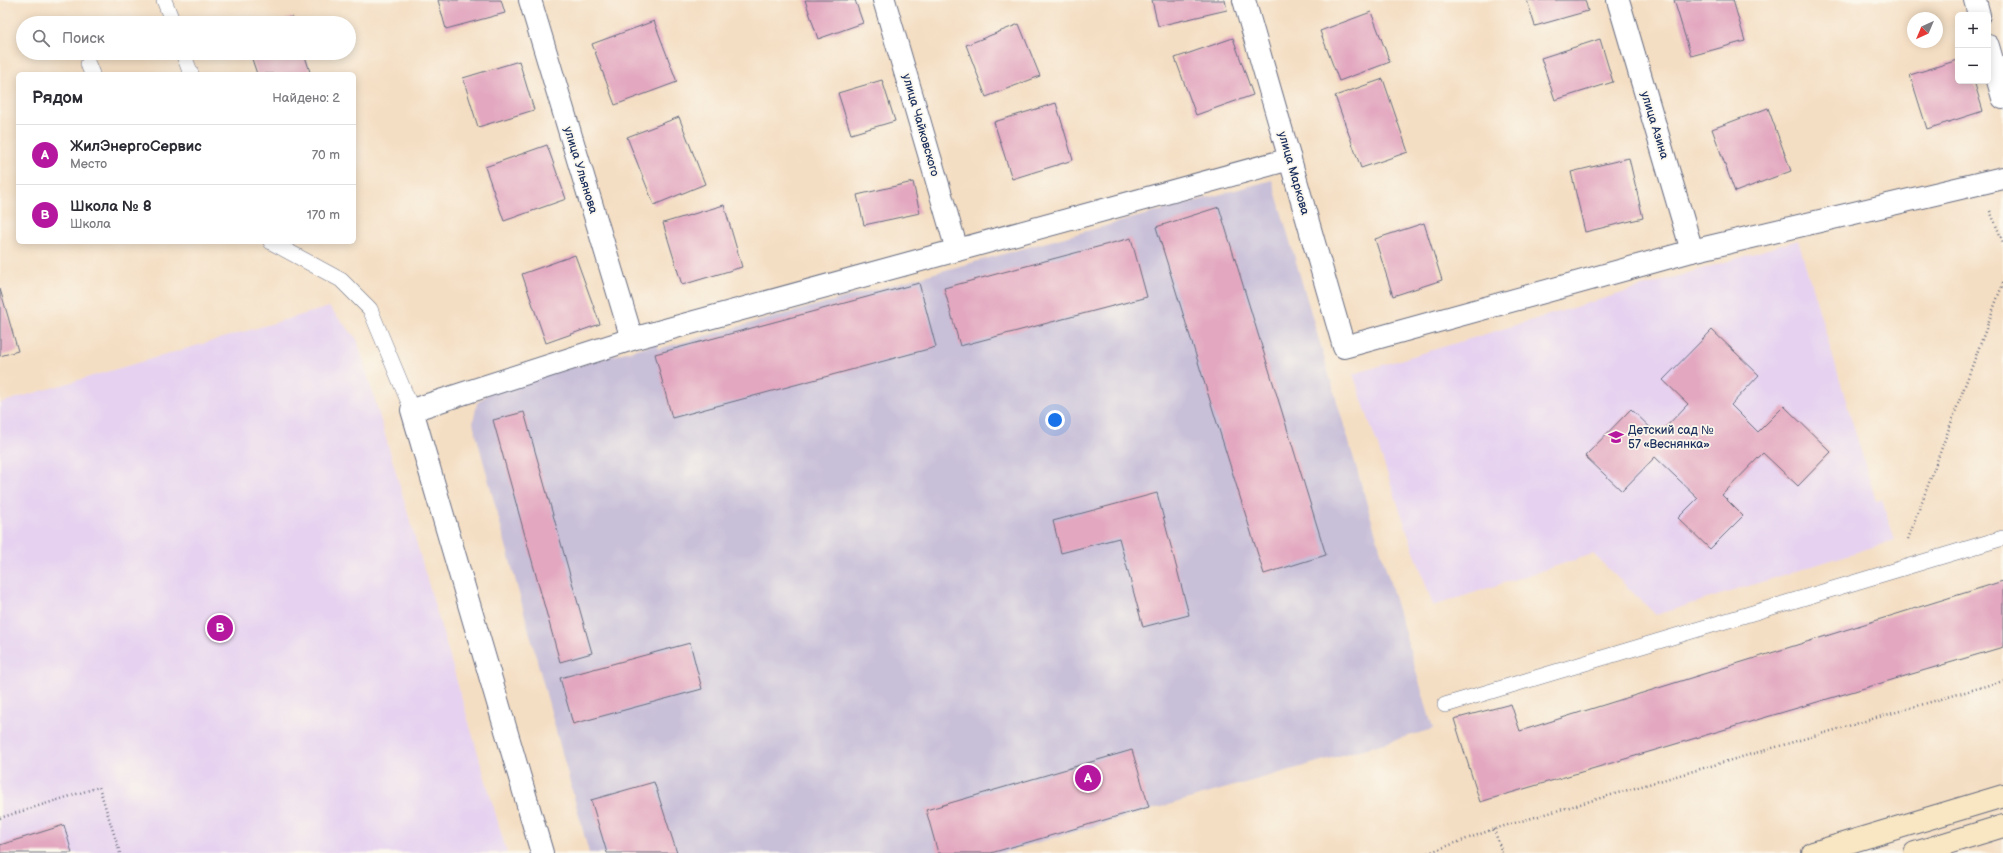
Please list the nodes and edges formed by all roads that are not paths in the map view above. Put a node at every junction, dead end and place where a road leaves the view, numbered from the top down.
1 (164, 0) edge
2 (530, 0) edge
3 (884, 0) edge
4 (1244, 0) edge
5 (1618, 0) edge
6 (1975, 0) edge
7 (1978, 12) edge
8 (170, 16) edge
9 (1989, 48) edge
10 (186, 60) edge
11 (190, 72) edge
12 (2003, 98) edge
13 (1290, 159) junction
14 (2003, 178) edge
15 (275, 244) edge
16 (957, 250) junction
17 (1692, 251) junction
18 (632, 339) junction
19 (412, 410) junction
20 (2003, 538) edge
21 (1445, 705) dead end
22 (2003, 796) edge
23 (2003, 826) edge
24 (542, 853) edge
25 (1813, 853) edge
26 (1914, 853) edge

1 - 8 lane
2 - 18 street, улица Ульянова
3 - 16 street, улица Чайковского
4 - 13 street, улица Маркова
5 - 17 street, улица Азина
6 - 7 street
9 - 12 street
10 - 11 lane
13 - 16 street
13 - 17 street, улица Маркова
14 - 17 street
15 - 19 lane
16 - 18 street
18 - 19 street
19 - 24 street
20 - 21 lane
22 - 25 main road
23 - 26 main road

